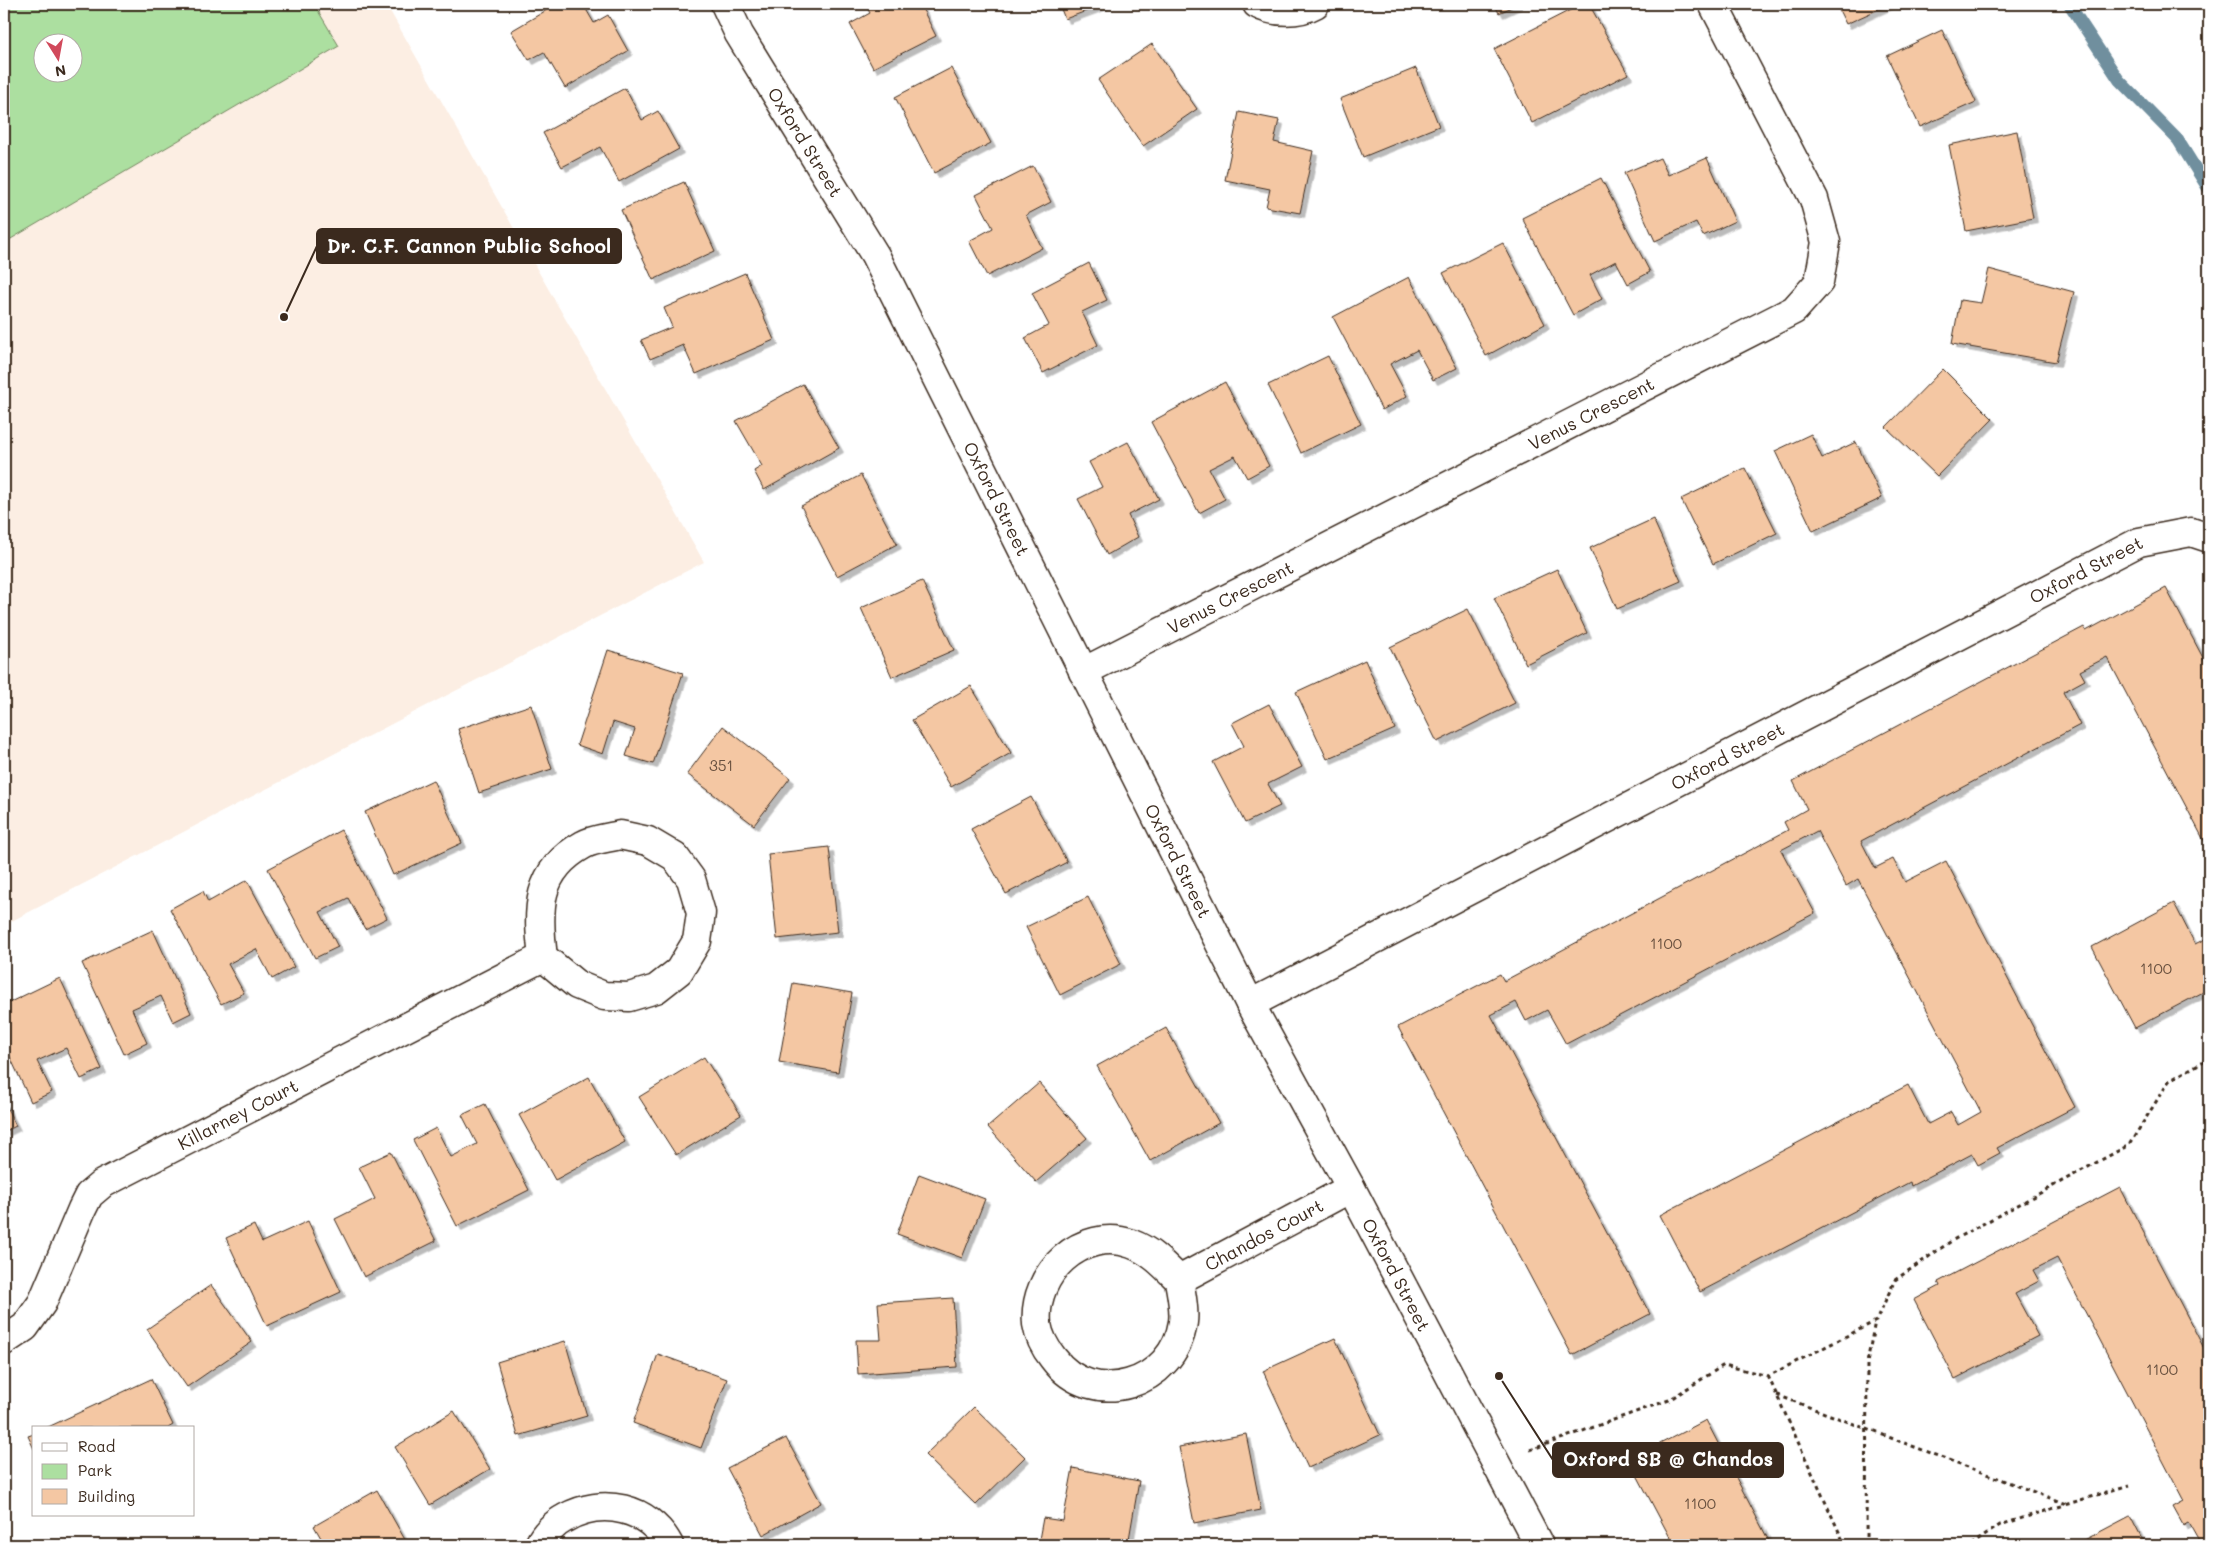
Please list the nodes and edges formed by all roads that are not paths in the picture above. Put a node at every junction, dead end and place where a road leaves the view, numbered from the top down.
1 (725, 4) edge
2 (1257, 4) edge
3 (1316, 4) edge
4 (1713, 4) edge
5 (2209, 538) edge
6 (1084, 672) junction
7 (543, 957) junction
8 (1250, 1004) junction
9 (1351, 1188) junction
10 (1179, 1280) junction
11 (4, 1341) edge
12 (539, 1545) edge
13 (669, 1545) edge
14 (1539, 1545) edge

1 - 6 street, Oxford Street
2 - 3 street
4 - 6 street, Venus Crescent
5 - 8 street, Oxford Street
6 - 8 street, Oxford Street
7 - 7 street
7 - 11 street, Killarney Court
8 - 9 street, Oxford Street
9 - 10 street, Chandos Court
9 - 14 street, Oxford Street
10 - 10 street
12 - 13 street

